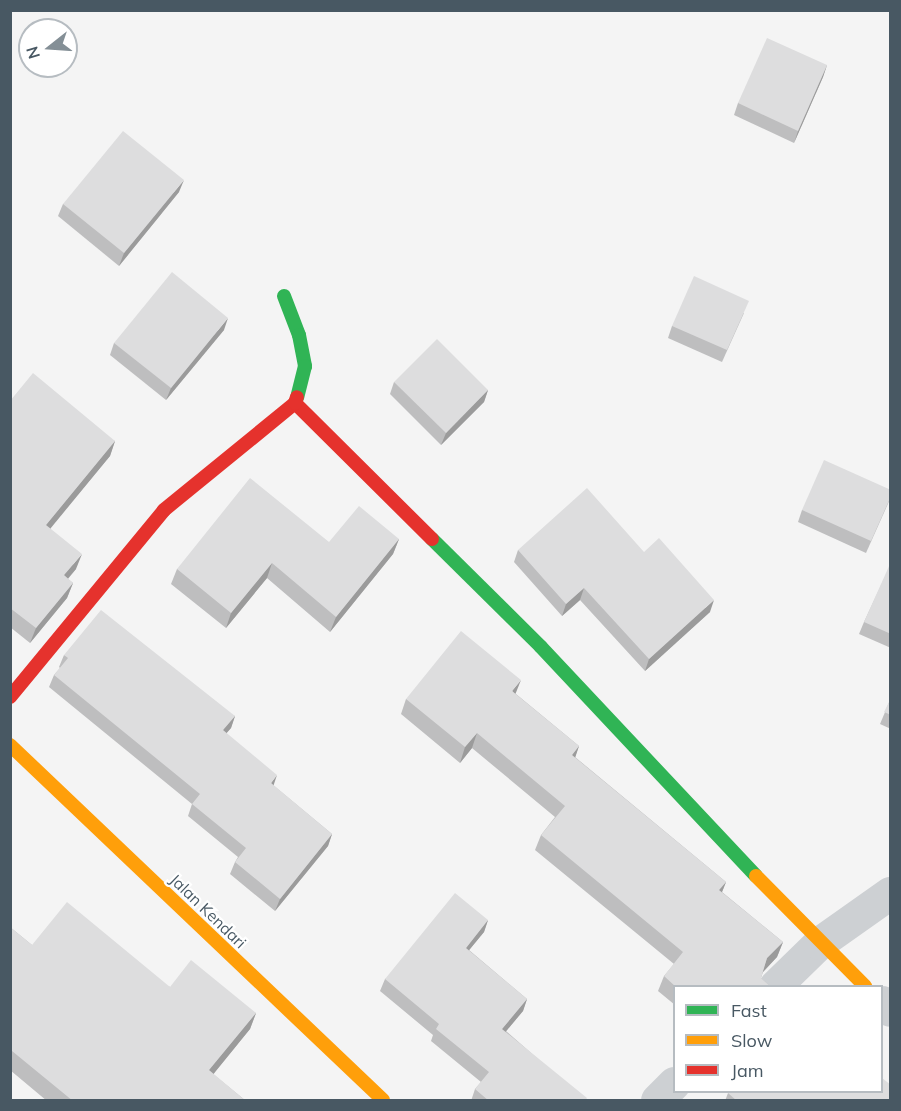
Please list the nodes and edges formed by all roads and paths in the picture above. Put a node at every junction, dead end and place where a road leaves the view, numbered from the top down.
1 (284, 296) dead end
2 (295, 403) junction
3 (10, 697) edge
4 (10, 745) edge
5 (891, 893) edge
6 (819, 944) junction
7 (777, 985) edge
8 (863, 985) edge
9 (673, 1085) edge
10 (383, 1101) edge
11 (657, 1101) edge

1 - 2 street
2 - 3 street
2 - 6 street
4 - 10 street, Jalan Kendari
5 - 6 street
6 - 7 street
6 - 8 street
9 - 11 street

